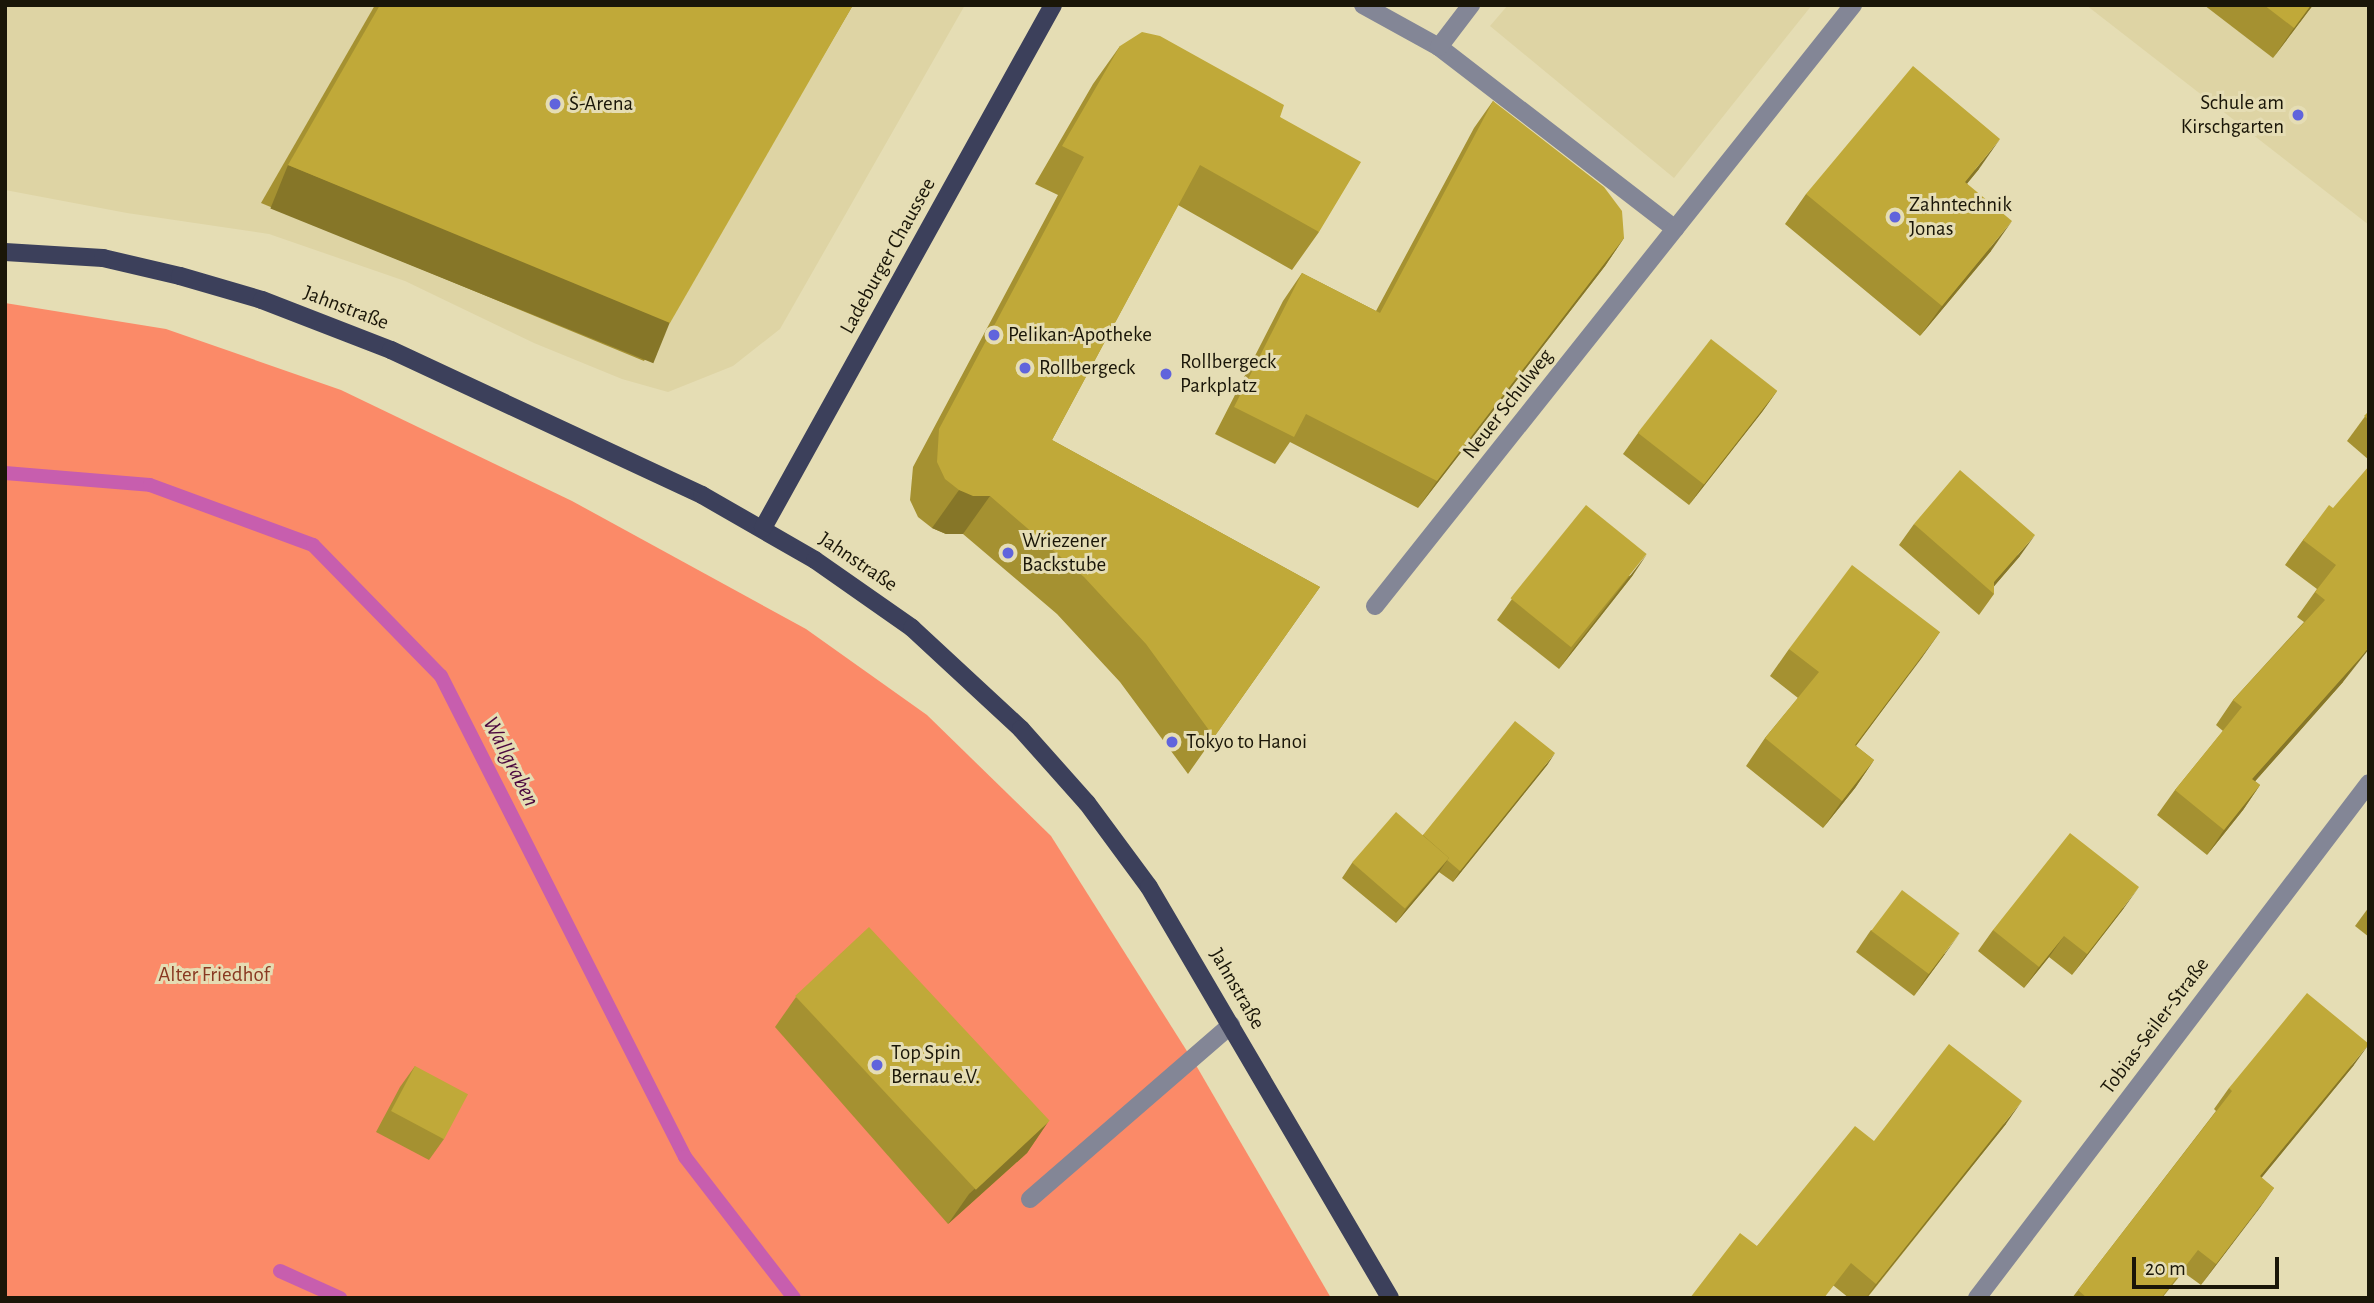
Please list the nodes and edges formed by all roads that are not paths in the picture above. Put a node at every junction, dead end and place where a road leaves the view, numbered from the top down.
1 (1053, 5) edge
2 (1363, 5) edge
3 (1471, 5) edge
4 (1853, 5) edge
5 (1439, 47) junction
6 (1675, 229) junction
7 (5, 252) edge
8 (763, 528) junction
9 (1375, 606) dead end
10 (2369, 783) edge
11 (1231, 1025) junction
12 (1030, 1199) dead end
13 (1390, 1298) edge
14 (1977, 1298) edge

1 - 8 main road, Ladeburger Chaussee
2 - 5 street
3 - 5 street
4 - 6 street, Neuer Schulweg
5 - 6 street
6 - 9 street, Neuer Schulweg
7 - 8 main road, Jahnstraße
8 - 11 main road, Jahnstraße
10 - 14 street, Tobias-Seiler-Straße
11 - 12 street
11 - 13 main road, Jahnstraße

